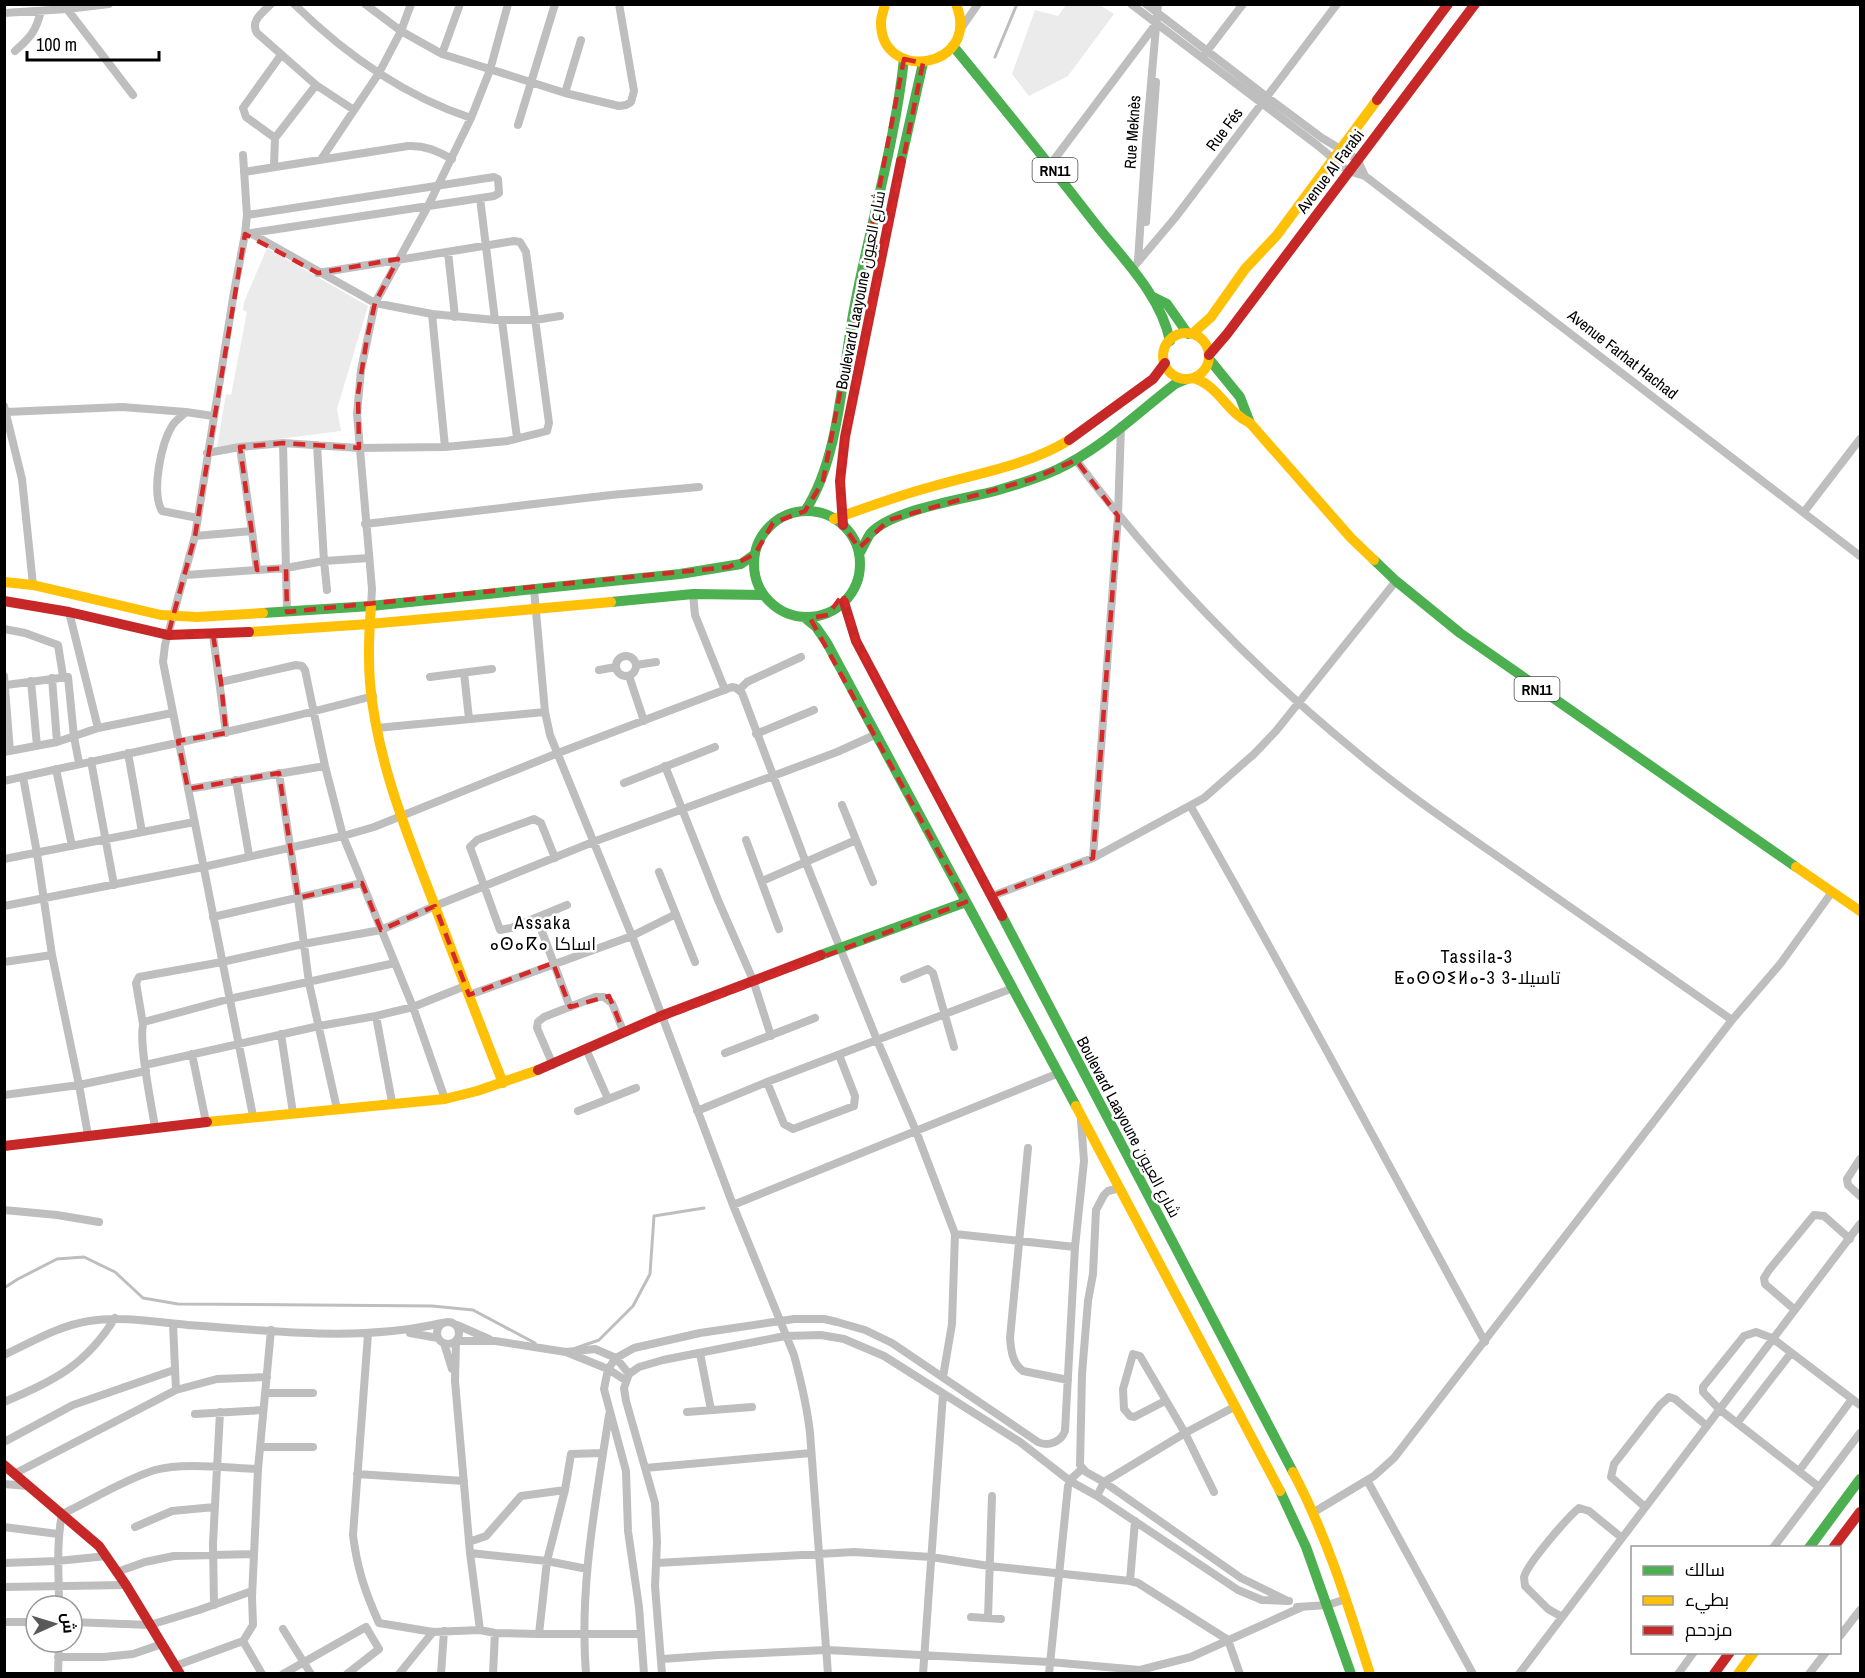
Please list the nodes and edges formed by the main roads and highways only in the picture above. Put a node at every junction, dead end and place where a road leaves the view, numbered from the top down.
1 (885, 4) edge
2 (956, 4) edge
3 (1448, 4) edge
4 (1475, 4) edge
5 (953, 46) junction
6 (904, 59) junction
7 (923, 63) junction
8 (1153, 297) junction
9 (1190, 334) junction
10 (1170, 341) junction
11 (1209, 357) junction
12 (1165, 363) junction
13 (1191, 378) junction
14 (1250, 423) junction
15 (806, 511) junction
16 (840, 520) junction
17 (755, 554) junction
18 (859, 554) junction
19 (4, 582) edge
20 (764, 595) junction
21 (4, 601) edge
22 (844, 602) junction
23 (371, 606) junction
24 (805, 618) junction
25 (369, 624) junction
26 (966, 902) junction
27 (1860, 911) edge
28 (503, 1083) junction
29 (4, 1146) edge
30 (4, 1465) edge
31 (1860, 1479) edge
32 (1860, 1512) edge
33 (1810, 1546) edge
34 (1834, 1546) edge
35 (1729, 1654) edge
36 (1753, 1654) edge
37 (178, 1670) edge
38 (1352, 1674) edge
39 (1370, 1674) edge
40 (1714, 1674) edge
41 (1738, 1674) edge

1 - 6 main road
2 - 5 main road
3 - 9 main road, Avenue Al Farabi
4 - 11 main road, Avenue Al Farabi
5 - 7 main road
5 - 8 main road, RN11
6 - 7 main road
6 - 15 main road, Boulevard Laayoune شارع العيون
7 - 16 main road, Boulevard Laayoune شارع العيون
8 - 9 main road, RN11
8 - 10 main road, RN11
9 - 10 main road
9 - 11 main road, RN11
10 - 12 main road
11 - 13 main road
11 - 14 main road, RN11
12 - 13 main road, RN11
12 - 16 main road
13 - 14 main road, RN11
13 - 18 main road
14 - 27 main road, RN11
15 - 16 main road
15 - 17 main road
16 - 18 main road
17 - 20 main road
17 - 23 main road
18 - 22 main road
19 - 23 main road
20 - 24 main road
20 - 25 main road
21 - 25 main road
22 - 24 main road
22 - 39 main road, Boulevard Laayoune شارع العيون
23 - 25 main road
24 - 26 main road
25 - 28 main road
26 - 28 main road
26 - 38 main road
28 - 29 main road
30 - 37 main road
31 - 33 main road
32 - 34 main road
35 - 40 main road
36 - 41 main road

